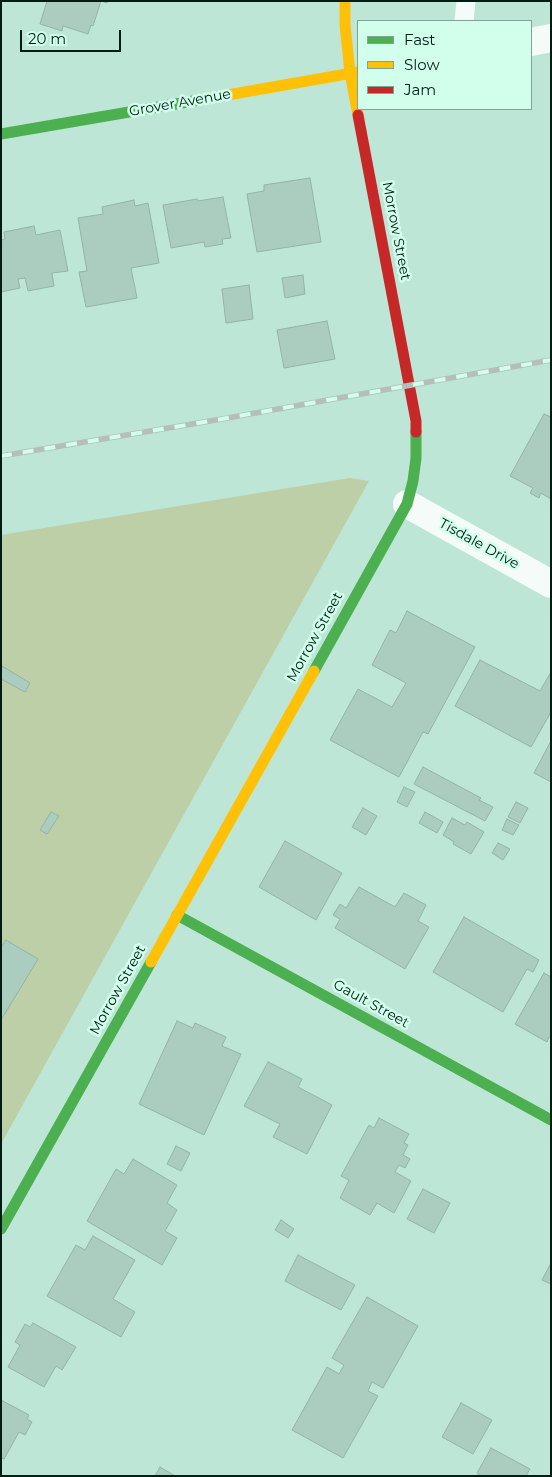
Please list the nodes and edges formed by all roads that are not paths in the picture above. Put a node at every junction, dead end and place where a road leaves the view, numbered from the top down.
1 (345, 1) edge
2 (466, 1) edge
3 (464, 20) edge
4 (551, 38) edge
5 (532, 42) edge
6 (354, 73) edge
7 (357, 90) edge
8 (361, 110) edge
9 (1, 134) edge
10 (407, 504) junction
11 (551, 584) edge
12 (177, 915) junction
13 (551, 1120) edge
14 (1, 1229) edge

1 - 6 street, Morrow Street
2 - 3 lane
4 - 5 street
6 - 7 street, Morrow Street
6 - 9 street, Grover Avenue
8 - 10 street, Morrow Street
10 - 11 street, Tisdale Drive
10 - 12 street, Morrow Street
12 - 13 street, Gault Street
12 - 14 street, Morrow Street

